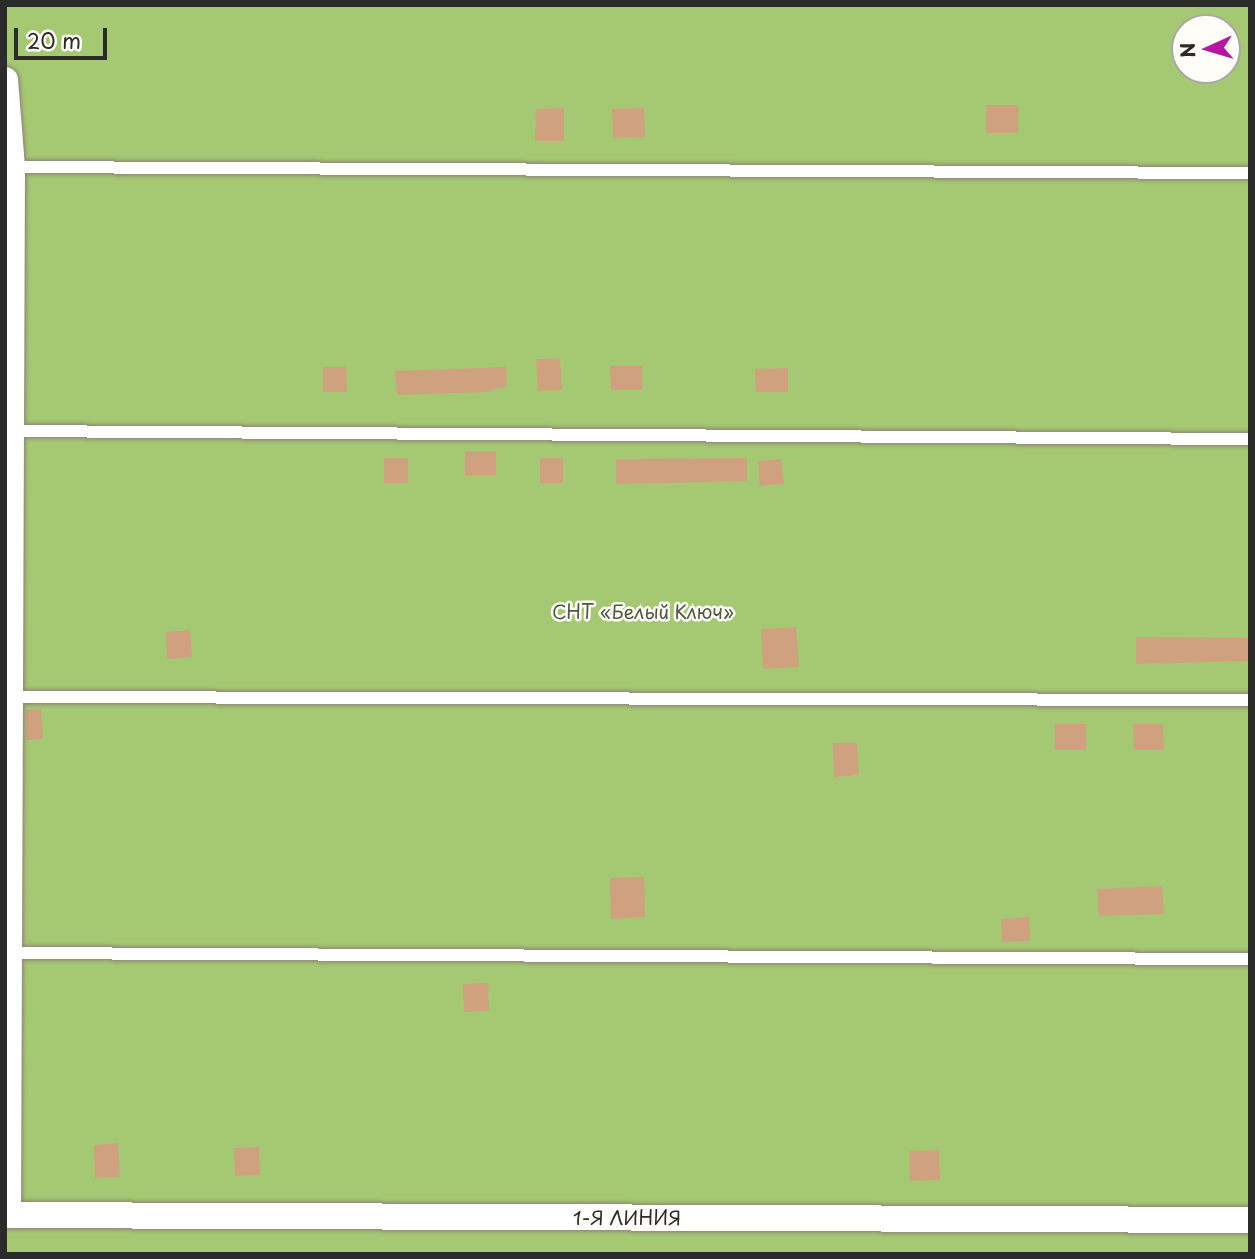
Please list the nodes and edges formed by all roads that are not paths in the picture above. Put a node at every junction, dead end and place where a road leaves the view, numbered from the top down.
1 (5, 80) edge
2 (8, 167) edge
3 (1250, 173) edge
4 (8, 431) edge
5 (1250, 439) edge
6 (6, 697) edge
7 (1250, 699) edge
8 (7, 953) edge
9 (1250, 959) edge
10 (7, 1215) edge
11 (1250, 1220) edge

1 - 2 street
2 - 3 lane
2 - 4 street
4 - 5 lane
4 - 6 street
6 - 7 lane
6 - 8 street
8 - 9 lane
8 - 10 street
10 - 11 street, 1-Я ЛИНИЯ

